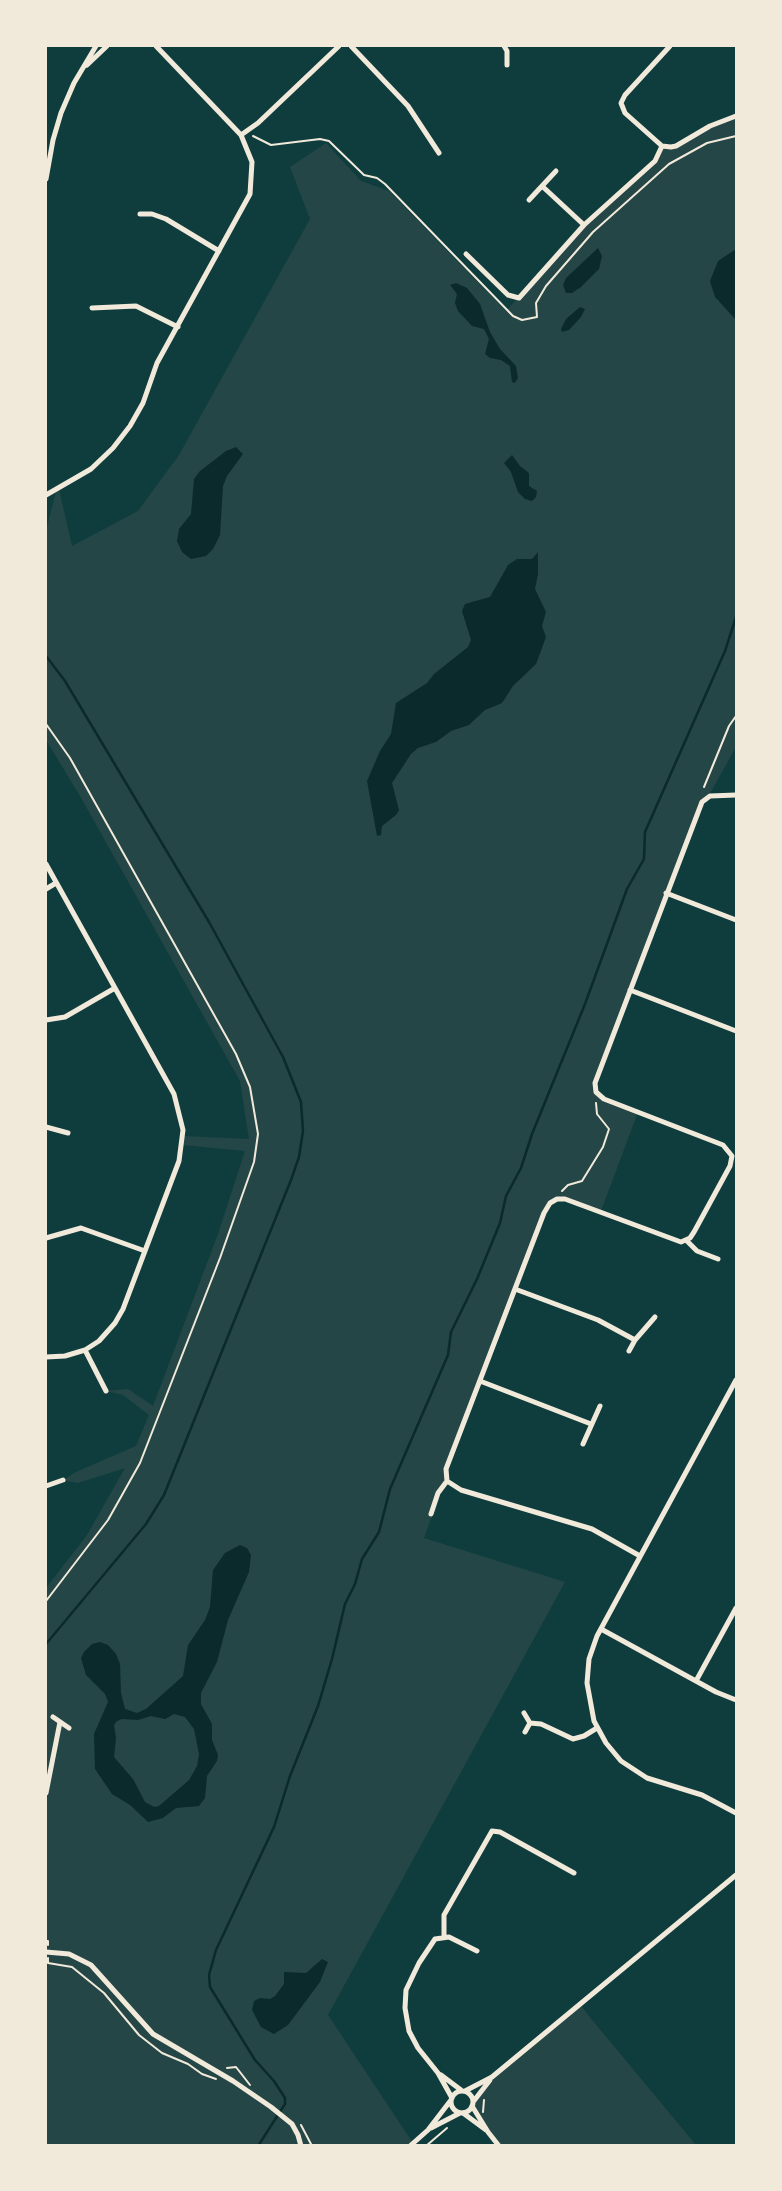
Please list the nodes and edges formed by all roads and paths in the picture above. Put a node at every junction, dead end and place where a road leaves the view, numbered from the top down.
1 (96, 46) edge
2 (107, 46) edge
3 (156, 46) edge
4 (351, 46) edge
5 (670, 46) edge
6 (335, 47) edge
7 (508, 47) edge
8 (507, 65) dead end
9 (80, 72) junction
10 (737, 116) edge
11 (254, 136) dead end
12 (737, 136) edge
13 (243, 138) junction
14 (52, 140) junction
15 (662, 146) junction
16 (439, 153) dead end
17 (46, 156) edge
18 (556, 171) dead end
19 (46, 178) edge
20 (542, 186) junction
21 (529, 200) dead end
22 (140, 214) dead end
23 (584, 225) junction
24 (219, 251) junction
25 (466, 254) dead end
26 (92, 308) dead end
27 (178, 327) junction
28 (46, 495) edge
29 (737, 716) edge
30 (46, 724) edge
31 (704, 788) dead end
32 (737, 796) edge
33 (46, 864) edge
34 (56, 883) junction
35 (46, 889) edge
36 (666, 892) junction
37 (737, 920) edge
38 (115, 988) junction
39 (630, 990) junction
40 (46, 1020) edge
41 (737, 1031) edge
42 (596, 1103) dead end
43 (46, 1127) edge
44 (68, 1133) dead end
45 (734, 1153) edge
46 (562, 1191) dead end
47 (46, 1238) edge
48 (686, 1240) junction
49 (145, 1251) junction
50 (718, 1259) dead end
51 (515, 1289) junction
52 (655, 1317) dead end
53 (635, 1339) junction
54 (85, 1350) junction
55 (629, 1351) dead end
56 (46, 1357) edge
57 (737, 1380) edge
58 (480, 1381) junction
59 (106, 1391) dead end
60 (600, 1406) dead end
61 (591, 1424) junction
62 (583, 1444) dead end
63 (63, 1480) dead end
64 (447, 1482) junction
65 (46, 1486) edge
66 (431, 1514) dead end
67 (640, 1556) junction
68 (46, 1601) edge
69 (737, 1608) edge
70 (601, 1629) junction
71 (696, 1681) junction
72 (737, 1700) edge
73 (524, 1713) dead end
74 (53, 1717) dead end
75 (60, 1722) junction
76 (530, 1723) junction
77 (69, 1728) dead end
78 (597, 1728) junction
79 (525, 1732) dead end
80 (46, 1793) edge
81 (737, 1813) edge
82 (574, 1873) dead end
83 (737, 1875) edge
84 (444, 1937) junction
85 (46, 1941) edge
86 (48, 1944) dead end
87 (477, 1951) dead end
88 (46, 1952) edge
89 (438, 2073) junction
90 (492, 2077) junction
91 (464, 2091) junction
92 (485, 2096) dead end
93 (451, 2099) junction
94 (473, 2104) junction
95 (461, 2113) junction
96 (481, 2114) dead end
97 (452, 2124) dead end
98 (428, 2130) junction
99 (305, 2132) dead end
100 (488, 2132) junction
101 (301, 2146) edge
102 (312, 2146) edge
103 (410, 2146) edge
104 (426, 2146) edge
105 (499, 2146) edge

1 - 9 street
2 - 9 street
3 - 13 street
4 - 16 street
5 - 15 street
6 - 13 street
7 - 8 street
9 - 14 street
10 - 15 street
11 - 12 path
13 - 24 street
14 - 17 street
14 - 19 street
15 - 23 street
18 - 20 street
20 - 21 street
20 - 23 street
22 - 24 street
23 - 25 street
24 - 27 street
26 - 27 street
27 - 28 street
29 - 31 path
30 - 68 path
32 - 36 street
33 - 34 street
34 - 35 street
34 - 38 street
36 - 37 street
36 - 39 street
38 - 40 street
38 - 49 street
39 - 41 street
39 - 45 street
42 - 46 path
43 - 44 street
45 - 48 street
47 - 49 street
48 - 50 street
48 - 51 street
49 - 54 street
51 - 53 street
51 - 58 street
52 - 53 street
53 - 55 street
54 - 56 street
54 - 59 street
57 - 67 street
58 - 61 street
58 - 64 street
60 - 61 street
61 - 62 street
63 - 65 street
64 - 66 street
64 - 67 street
67 - 70 street
69 - 71 street
70 - 71 street
70 - 78 street
71 - 72 street
73 - 76 street
74 - 75 street
75 - 77 street
75 - 80 street
76 - 78 street
76 - 79 street
78 - 81 street
82 - 84 street
83 - 90 street
84 - 87 street
84 - 89 street
85 - 86 path
88 - 101 street
89 - 91 street
89 - 93 street
90 - 91 street
90 - 94 street
91 - 93 street
91 - 94 street
92 - 96 path
93 - 95 street
93 - 98 street
94 - 95 street
94 - 100 street
95 - 98 street
95 - 100 street
97 - 104 path
98 - 103 street
99 - 102 path
100 - 105 street

